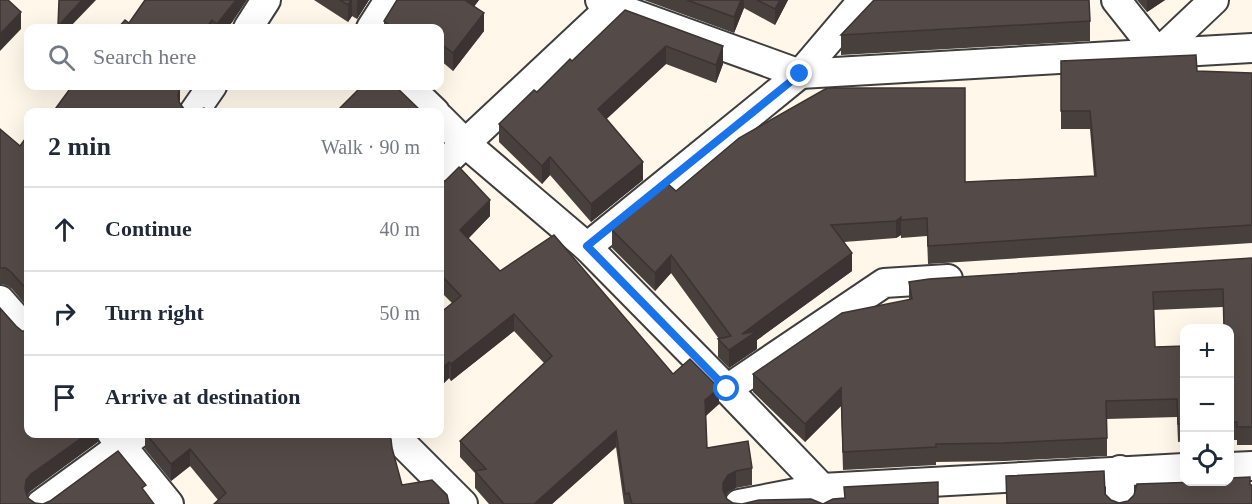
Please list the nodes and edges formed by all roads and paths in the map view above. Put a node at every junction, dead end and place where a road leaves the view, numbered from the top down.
1 (266, 0) edge
2 (388, 0) edge
3 (863, 0) edge
4 (1116, 0) edge
5 (1214, 0) edge
6 (610, 2) edge
7 (251, 24) edge
8 (373, 24) edge
9 (1252, 48) edge
10 (1158, 53) junction
11 (800, 74) junction
12 (209, 90) edge
13 (412, 90) edge
14 (197, 108) edge
15 (431, 108) edge
16 (444, 121) edge
17 (465, 143) junction
18 (444, 163) edge
19 (587, 246) junction
20 (979, 277) edge
21 (727, 389) junction
22 (123, 438) edge
23 (125, 438) edge
24 (397, 438) edge
25 (1252, 466) edge
26 (1234, 467) edge
27 (1180, 468) edge
28 (1120, 470) junction
29 (822, 496) edge
30 (41, 504) edge
31 (169, 504) edge
32 (463, 504) edge
33 (739, 504) edge
34 (1120, 504) edge

1 - 7 street
2 - 8 street
3 - 11 street
4 - 10 street
5 - 10 street
6 - 11 street
6 - 17 street
9 - 10 street
10 - 11 street
11 - 19 street
12 - 14 street
13 - 15 street
16 - 17 street
17 - 18 street
17 - 19 street
19 - 21 street
20 - 21 street
21 - 29 street
22 - 30 street
23 - 31 street
24 - 32 street
25 - 26 street
27 - 28 street
28 - 29 street
28 - 34 street
29 - 33 street

